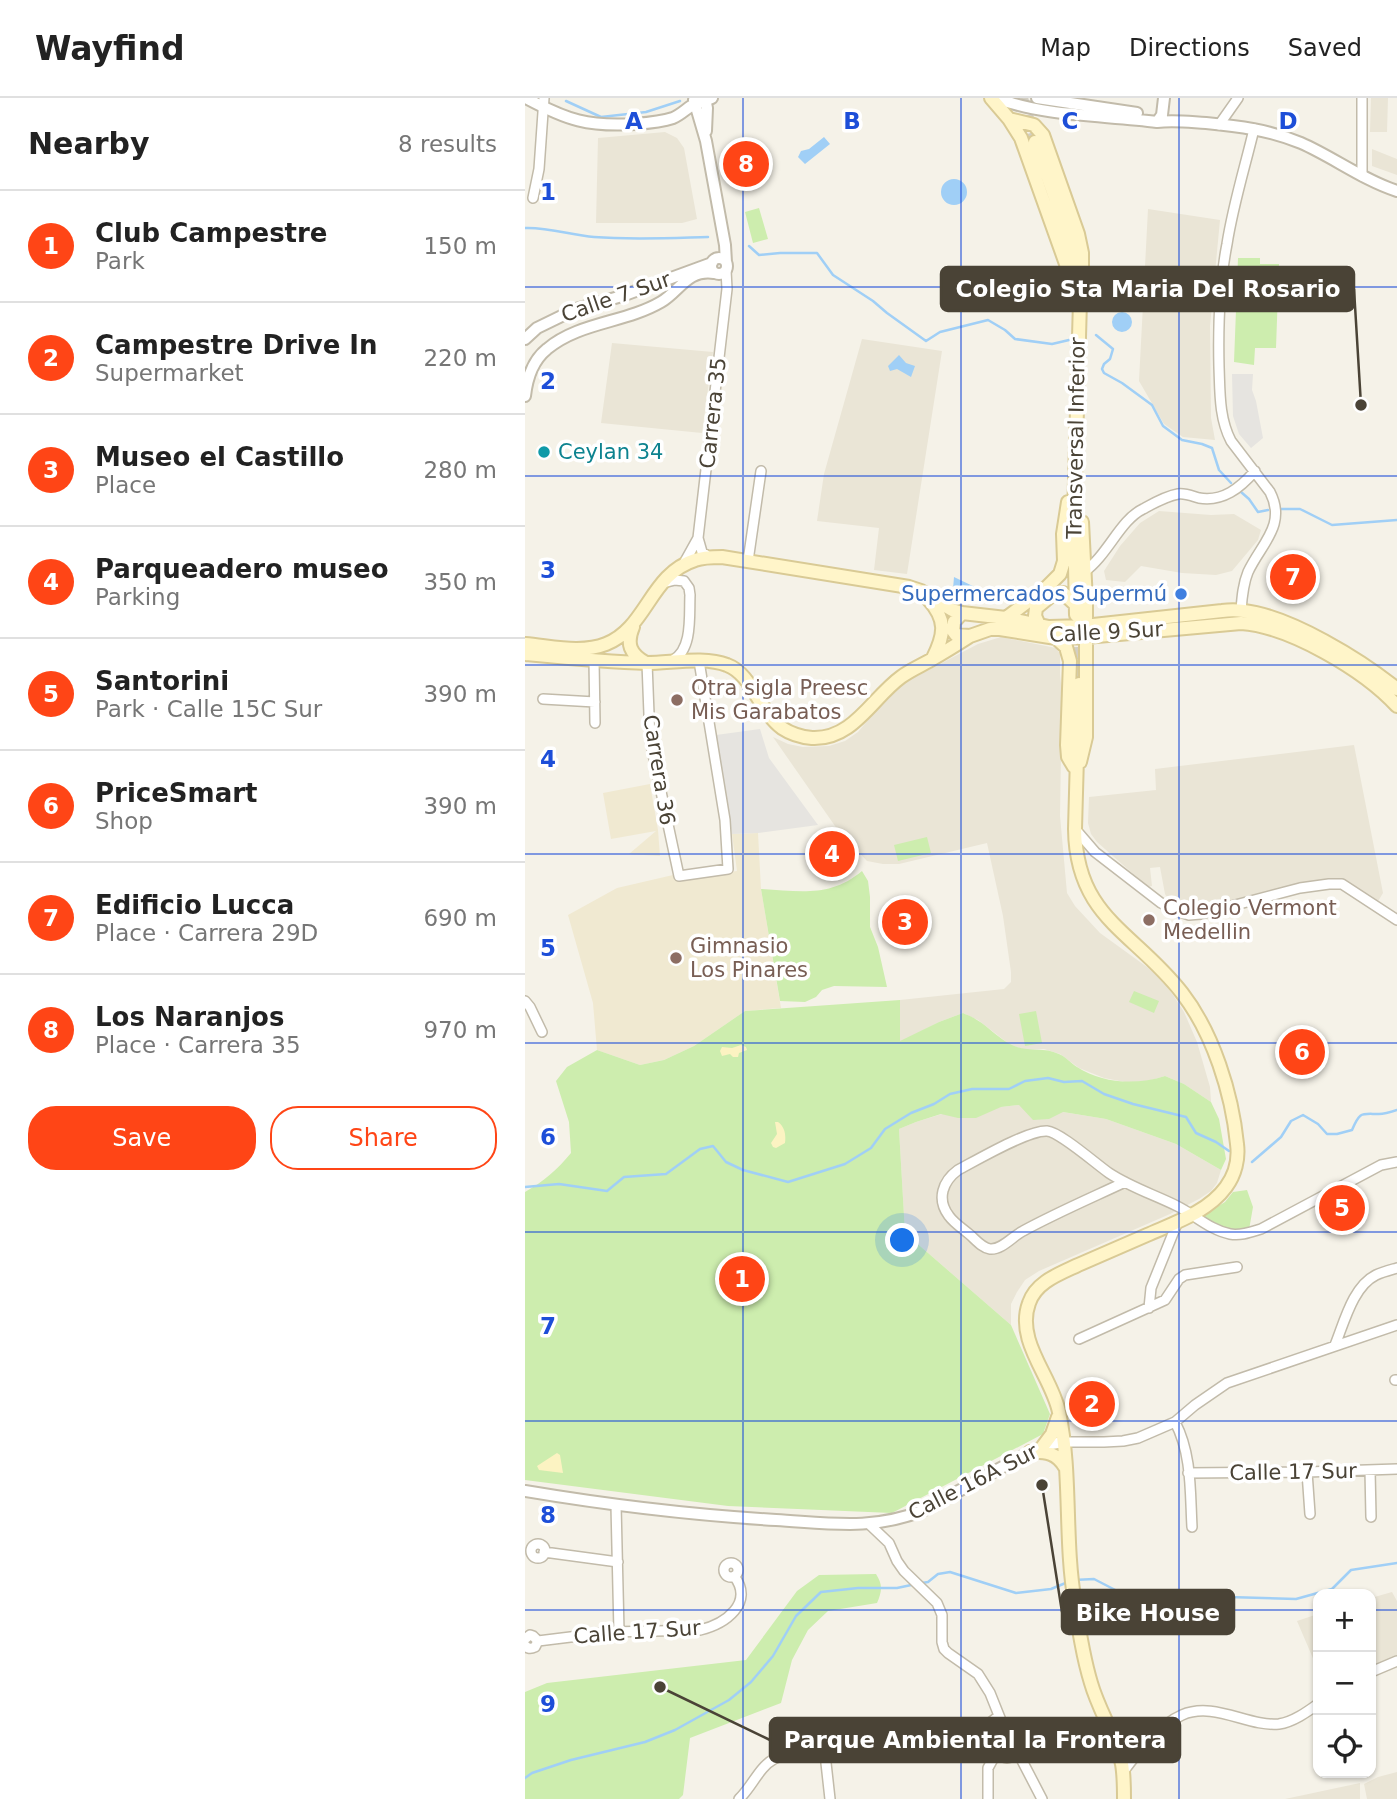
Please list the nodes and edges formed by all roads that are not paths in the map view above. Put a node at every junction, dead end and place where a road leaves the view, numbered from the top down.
1 (526, 98) edge
2 (991, 98) edge
3 (997, 98) edge
4 (1037, 98) edge
5 (1164, 98) edge
6 (1238, 98) edge
7 (1362, 98) edge
8 (702, 100) edge
9 (544, 103) edge
10 (1009, 119) junction
11 (1163, 119) junction
12 (1219, 124) junction
13 (1254, 129) junction
14 (1035, 142) tunnel mouth
15 (1362, 176) junction
16 (1397, 191) edge
17 (533, 198) dead end
18 (719, 267) junction
19 (1079, 285) junction
20 (525, 339) edge
21 (525, 396) edge
22 (761, 471) dead end
23 (1255, 471) junction
24 (1075, 490) junction
25 (698, 538) junction
26 (709, 557) junction
27 (748, 561) junction
28 (683, 565) junction
29 (1084, 572) junction
30 (659, 585) junction
31 (921, 591) junction
32 (962, 613) junction
33 (1249, 615) junction
34 (1006, 618) junction
35 (634, 623) junction
36 (1039, 625) junction
37 (1085, 631) junction
38 (970, 636) junction
39 (1056, 638) junction
40 (527, 646) edge
41 (932, 659) junction
42 (594, 660) junction
43 (699, 662) junction
44 (646, 663) junction
45 (669, 663) junction
46 (1079, 684) tunnel mouth
47 (1397, 689) edge
48 (543, 699) dead end
49 (595, 702) junction
50 (1397, 706) edge
51 (595, 723) dead end
52 (1075, 769) junction
53 (1075, 829) junction
54 (1095, 852) junction
55 (1077, 859) junction
56 (1397, 920) edge
57 (525, 1001) edge
58 (542, 1032) dead end
59 (1397, 1162) edge
60 (1125, 1182) junction
61 (1198, 1214) junction
62 (1178, 1220) junction
63 (1164, 1227) junction
64 (1170, 1239) junction
65 (1237, 1267) dead end
66 (1397, 1268) edge
67 (1149, 1308) junction
68 (1397, 1325) edge
69 (1340, 1333) junction
70 (1079, 1339) dead end
71 (1347, 1342) junction
72 (1335, 1346) junction
73 (1059, 1410) junction
74 (1175, 1422) junction
75 (1063, 1442) junction
76 (1043, 1446) junction
77 (1030, 1452) junction
78 (1065, 1468) junction
79 (1397, 1469) edge
80 (1370, 1470) junction
81 (1307, 1472) junction
82 (1188, 1473) junction
83 (525, 1490) edge
84 (616, 1505) junction
85 (1310, 1514) dead end
86 (1371, 1517) dead end
87 (869, 1524) junction
88 (1192, 1527) dead end
89 (544, 1552) dead end
90 (618, 1562) junction
91 (734, 1576) dead end
92 (619, 1632) junction
93 (525, 1639) edge
94 (538, 1641) junction
95 (525, 1645) edge
96 (1397, 1661) edge
97 (1376, 1670) edge
98 (1313, 1707) edge
99 (1001, 1723) junction
100 (1114, 1742) junction
101 (1146, 1744) junction
102 (1007, 1750) junction
103 (825, 1754) junction
104 (1123, 1772) junction
105 (739, 1799) edge
106 (830, 1799) edge
107 (988, 1799) edge
108 (1042, 1799) edge
109 (1123, 1799) edge

1 - 9 street
2 - 10 main road
3 - 11 street
4 - 11 street
5 - 11 street
6 - 12 street
7 - 15 street
8 - 9 street
8 - 18 street, Carrera 35
9 - 17 street
10 - 19 main road
10 - 19 main road
11 - 12 street
12 - 13 street
13 - 15 street
13 - 23 street
14 - 19 main road, Transversal Inferior
15 - 16 street
18 - 20 street, Calle 7 Sur
18 - 21 street, Calle 7 Sur
18 - 25 street, Carrera 35
19 - 24 main road, Transversal Inferior
22 - 27 street
23 - 29 street
23 - 33 street
24 - 29 main road
24 - 34 main road
24 - 36 main road, Transversal Inferior
25 - 26 street
25 - 28 street, Carrera 35
26 - 27 main road, Calle 9 Sur
26 - 28 main road, Calle 9 Sur
27 - 31 main road, Calle 9 Sur
28 - 30 main road, Calle 9 Sur
29 - 37 main road
30 - 35 main road, Calle 9 Sur
30 - 45 street
31 - 32 main road, Calle 9 Sur
31 - 41 main road
32 - 34 main road, Calle 9 Sur
32 - 38 main road
33 - 37 main road, Calle 9 Sur
33 - 47 main road
33 - 50 main road
34 - 36 main road, Calle 9 Sur
35 - 40 main road, Calle 9 Sur
35 - 44 main road
36 - 37 main road, Calle 9 Sur
37 - 39 main road, Calle 9 Sur
37 - 52 main road
38 - 39 main road, Calle 9 Sur
38 - 41 main road, Calle 9 Sur
39 - 52 main road
40 - 42 main road, Calle 9 Sur
41 - 43 main road, Calle 9 Sur
42 - 44 main road, Calle 9 Sur
42 - 49 street
43 - 44 street, Carrera 36
43 - 45 main road, Calle 9 Sur
44 - 45 main road, Calle 9 Sur
46 - 52 main road
48 - 49 street
49 - 51 street
52 - 53 main road
53 - 54 street
53 - 55 main road
54 - 55 street
54 - 56 street
55 - 61 main road
57 - 58 street
59 - 61 street
60 - 60 street
60 - 61 street
61 - 62 main road
62 - 63 main road
62 - 64 street
63 - 64 street
63 - 73 main road
64 - 67 street
65 - 67 street
66 - 69 street
67 - 70 street
68 - 71 street, Calle 16A Sur
69 - 71 street
69 - 72 street
71 - 72 street, Calle 16A Sur
72 - 74 street, Calle 16A Sur
73 - 75 main road
73 - 76 main road
74 - 75 street, Calle 16A Sur
74 - 82 street
75 - 76 street, Calle 16A Sur
75 - 78 main road
76 - 77 street, Calle 16A Sur
77 - 78 main road
77 - 87 street, Calle 16A Sur
78 - 100 main road
79 - 80 street, Calle 17 Sur
80 - 81 street, Calle 17 Sur
80 - 86 street
81 - 82 street, Calle 17 Sur
81 - 85 street
82 - 88 street
83 - 84 street, Calle 16A Sur
84 - 87 street, Calle 16A Sur
84 - 90 street
87 - 99 street
89 - 90 street
90 - 92 street
91 - 92 street, Calle 17 Sur
92 - 94 street, Calle 17 Sur
93 - 94 street, Calle 17 Sur
94 - 95 street, Calle 17 Sur
96 - 97 street
98 - 101 street
99 - 102 street
99 - 103 street
100 - 101 street
100 - 104 main road
101 - 104 street
102 - 107 street
102 - 108 street
103 - 105 street
103 - 106 street
104 - 109 main road

